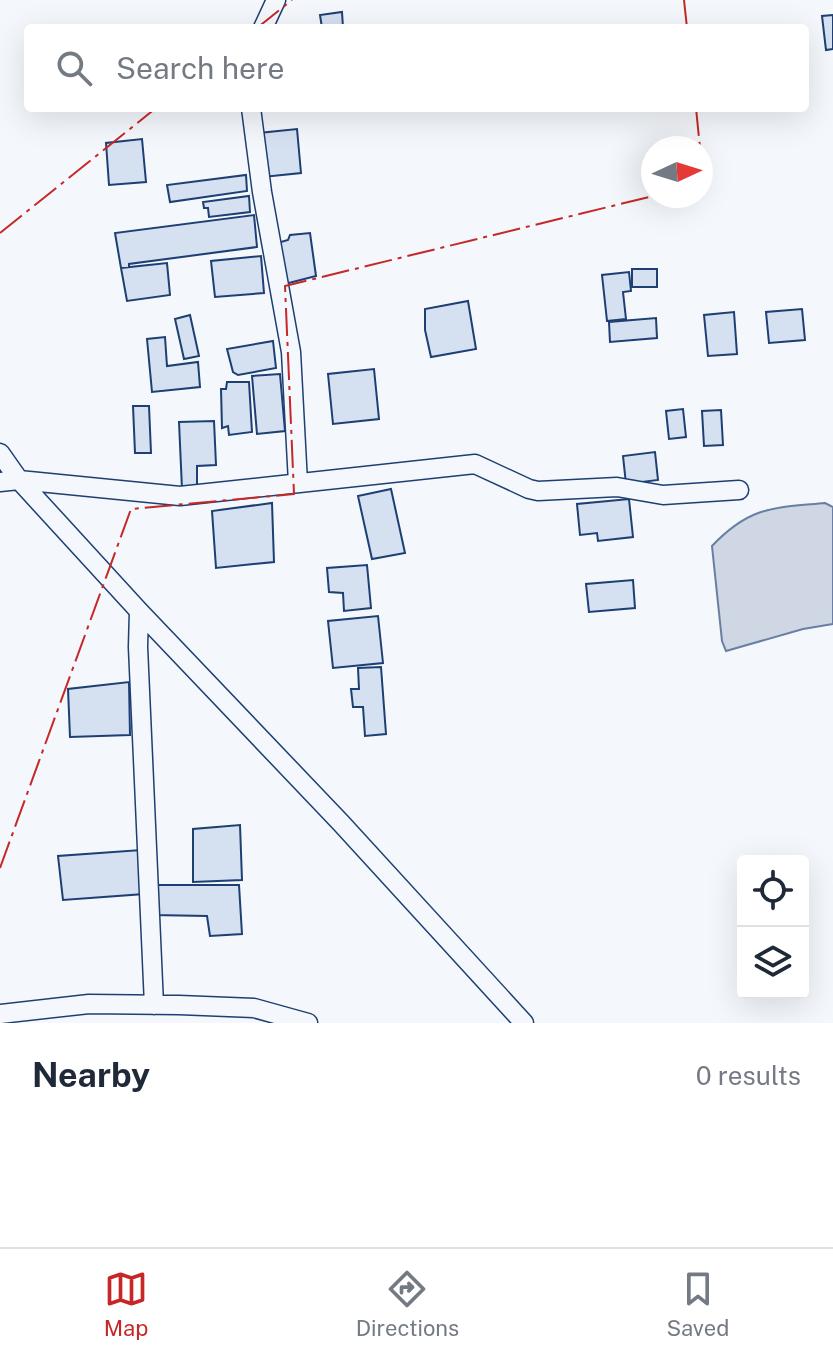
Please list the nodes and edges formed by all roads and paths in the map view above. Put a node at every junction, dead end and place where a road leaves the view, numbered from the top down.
1 (276, 0) edge
2 (265, 24) edge
3 (252, 112) edge
4 (0, 453) edge
5 (19, 480) junction
6 (0, 482) edge
7 (298, 483) junction
8 (739, 490) dead end
9 (139, 611) junction
10 (89, 1004) junction
11 (154, 1005) junction
12 (0, 1014) edge
13 (91, 1023) edge
14 (308, 1023) edge
15 (524, 1023) edge

1 - 2 street
3 - 7 street
4 - 5 street
5 - 6 street
5 - 7 street
5 - 9 street
7 - 8 street
9 - 11 street
9 - 15 street
10 - 11 street
10 - 12 street
10 - 13 street
11 - 14 street

